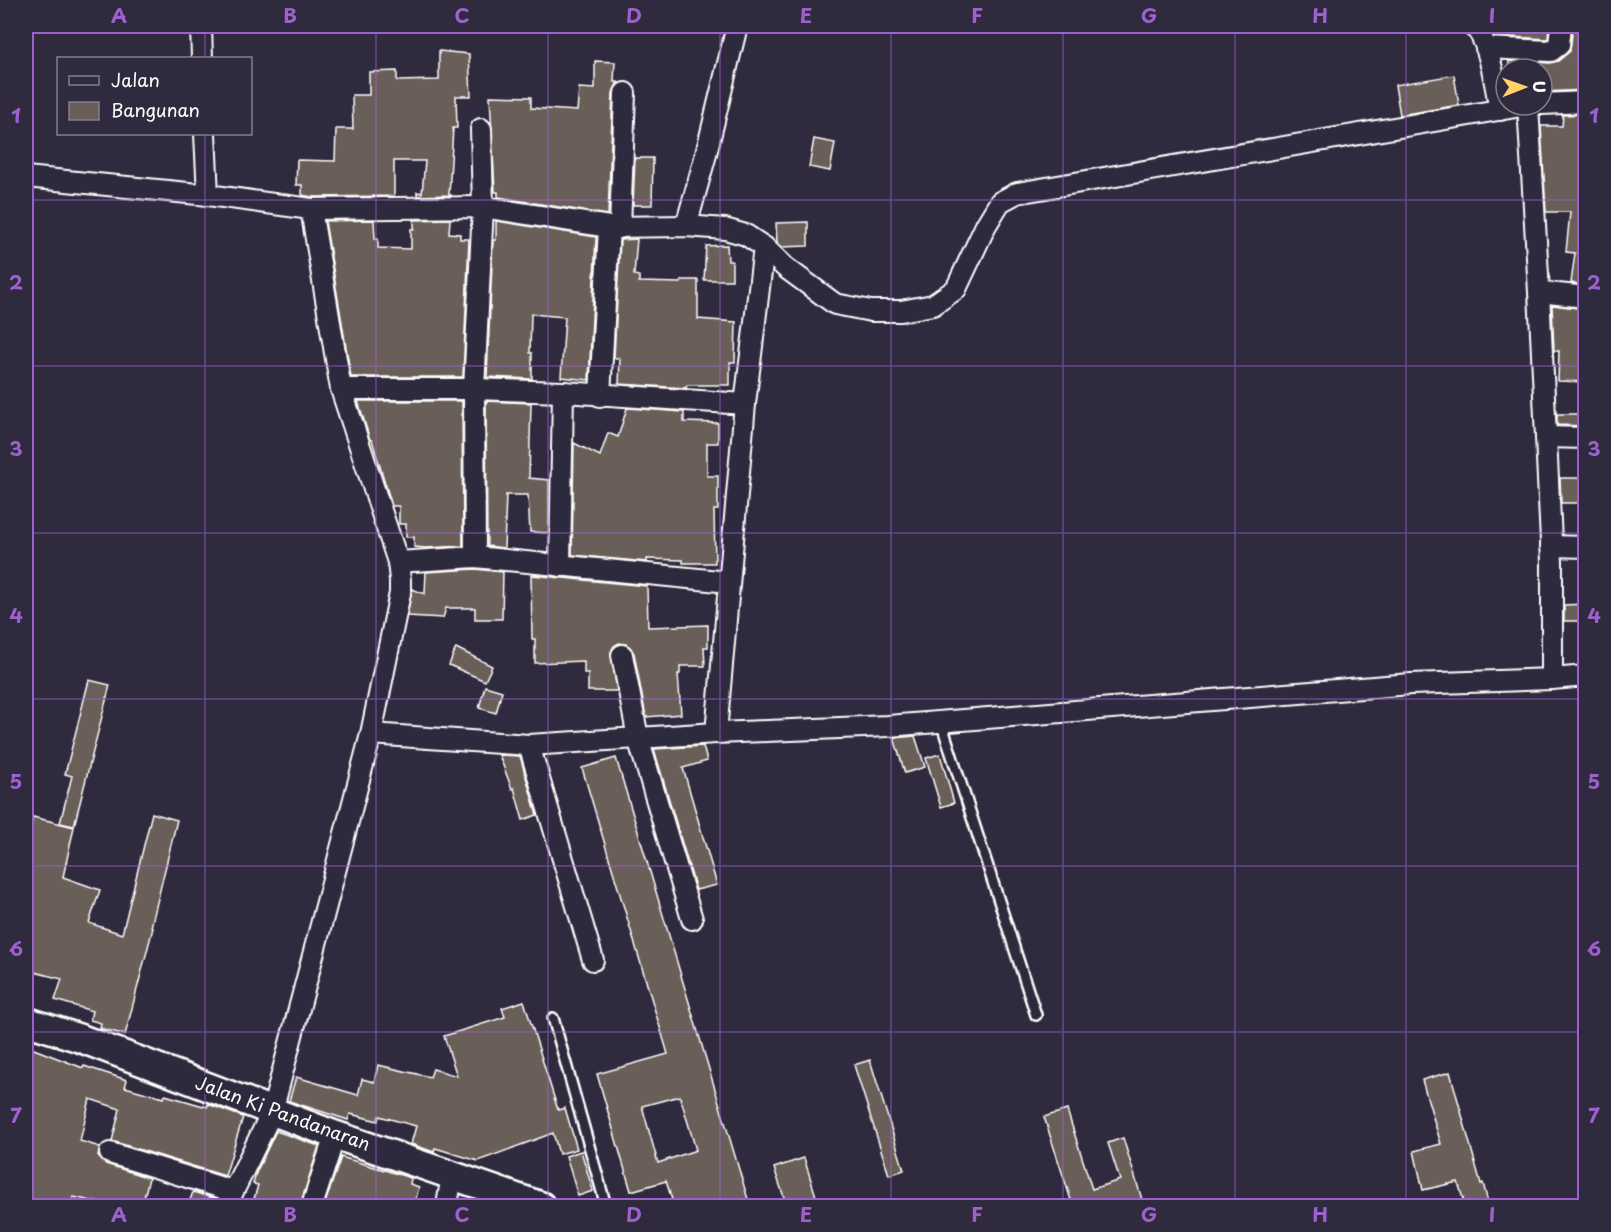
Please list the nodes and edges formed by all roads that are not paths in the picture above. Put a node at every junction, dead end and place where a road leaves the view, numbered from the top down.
1 (201, 26) edge
2 (737, 26) edge
3 (1472, 26) edge
4 (1561, 26) edge
5 (1486, 48) junction
6 (202, 57) edge
7 (1494, 83) edge
8 (625, 93) dead end
9 (1586, 102) edge
10 (1554, 103) edge
11 (1494, 111) edge
12 (1528, 117) edge
13 (481, 129) dead end
14 (205, 135) edge
15 (26, 177) edge
16 (208, 195) junction
17 (483, 207) junction
18 (311, 209) junction
19 (686, 226) junction
20 (614, 228) junction
21 (764, 247) junction
22 (1539, 292) junction
23 (1586, 297) edge
24 (341, 389) junction
25 (474, 389) junction
26 (563, 392) junction
27 (600, 396) junction
28 (745, 404) junction
29 (1546, 438) junction
30 (1586, 438) edge
31 (1551, 546) junction
32 (1586, 547) edge
33 (475, 557) junction
34 (398, 562) junction
35 (560, 566) junction
36 (729, 582) junction
37 (622, 655) dead end
38 (1586, 676) edge
39 (1552, 680) junction
40 (941, 722) junction
41 (716, 733) junction
42 (371, 734) junction
43 (638, 738) junction
44 (529, 745) junction
45 (692, 919) dead end
46 (593, 960) dead end
47 (1036, 1015) dead end
48 (553, 1018) dead end
49 (26, 1021) edge
50 (272, 1112) junction
51 (335, 1135) junction
52 (110, 1153) dead end
53 (452, 1174) junction
54 (229, 1199) edge
55 (312, 1206) edge
56 (447, 1206) edge
57 (541, 1206) edge
58 (606, 1206) edge

1 - 6 street
2 - 19 street
3 - 5 street
4 - 5 street
5 - 7 street
8 - 20 street
9 - 10 street
11 - 21 street
12 - 22 street
13 - 17 street
14 - 16 street
15 - 16 street
16 - 18 street
17 - 18 street
17 - 20 street
17 - 25 street
18 - 24 street
19 - 20 street
19 - 21 street
20 - 27 street
21 - 28 street
22 - 23 street
22 - 29 street
24 - 25 street
24 - 34 street
25 - 26 street
25 - 33 street
26 - 27 street
26 - 35 street
27 - 28 street
28 - 36 street
29 - 30 street
29 - 31 street
31 - 32 street
31 - 39 street
33 - 34 street
33 - 35 street
34 - 42 street
35 - 36 street
36 - 41 street
37 - 43 street
38 - 39 street
39 - 40 street
40 - 41 street
40 - 47 lane
41 - 43 street
42 - 44 street
42 - 50 street
43 - 44 street
43 - 45 street
44 - 46 street
48 - 58 lane
49 - 50 main road, Jalan Ki Pandanaran
50 - 51 main road, Jalan Ki Pandanaran
50 - 54 street
51 - 53 main road, Jalan Ki Pandanaran
51 - 55 street
52 - 54 street
53 - 56 street
53 - 57 main road, Jalan Ki Pandanaran

